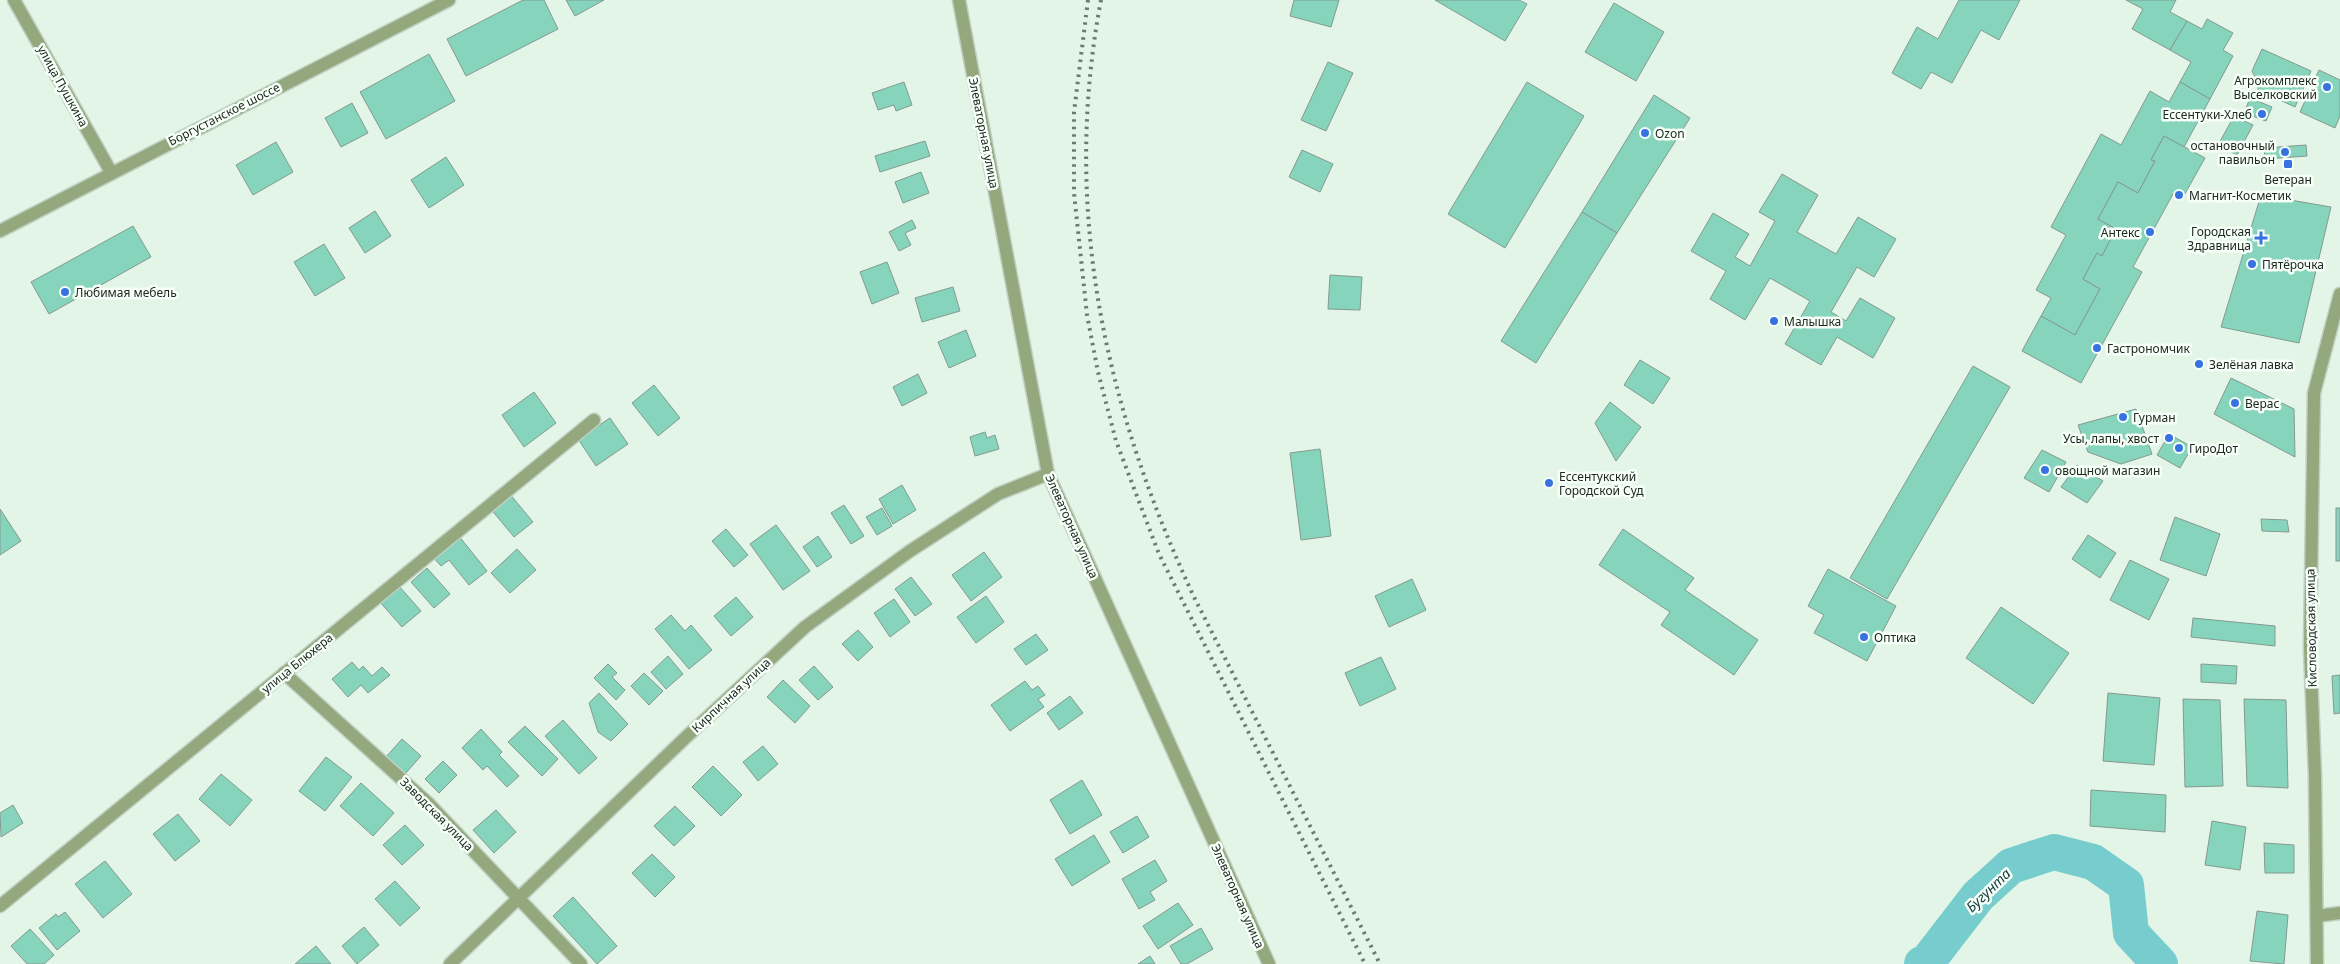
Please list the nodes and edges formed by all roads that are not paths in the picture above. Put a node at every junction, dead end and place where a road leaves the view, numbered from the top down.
1 (14, 0) edge
2 (449, 0) edge
3 (959, 0) edge
4 (111, 172) junction
5 (0, 231) edge
6 (2340, 294) edge
7 (594, 420) dead end
8 (1048, 474) junction
9 (284, 673) junction
10 (519, 898) junction
11 (0, 906) edge
12 (2340, 913) edge
13 (2317, 916) junction
14 (450, 964) edge
15 (581, 964) edge
16 (1269, 964) edge
17 (2317, 964) edge

1 - 4 street, улица Пушкина
2 - 4 street, Боргустанское шоссе
3 - 8 street, Элеваторная улица
4 - 5 street, Боргустанское шоссе
6 - 13 street, Кисловодская улица
7 - 9 street, улица Блюхера
8 - 10 street, Кирпичная улица
8 - 16 street, Элеваторная улица
9 - 10 street, Заводская улица
9 - 11 street, улица Блюхера
10 - 14 street, Кирпичная улица
10 - 15 street, Заводская улица
12 - 13 street
13 - 17 street, Кисловодская улица

